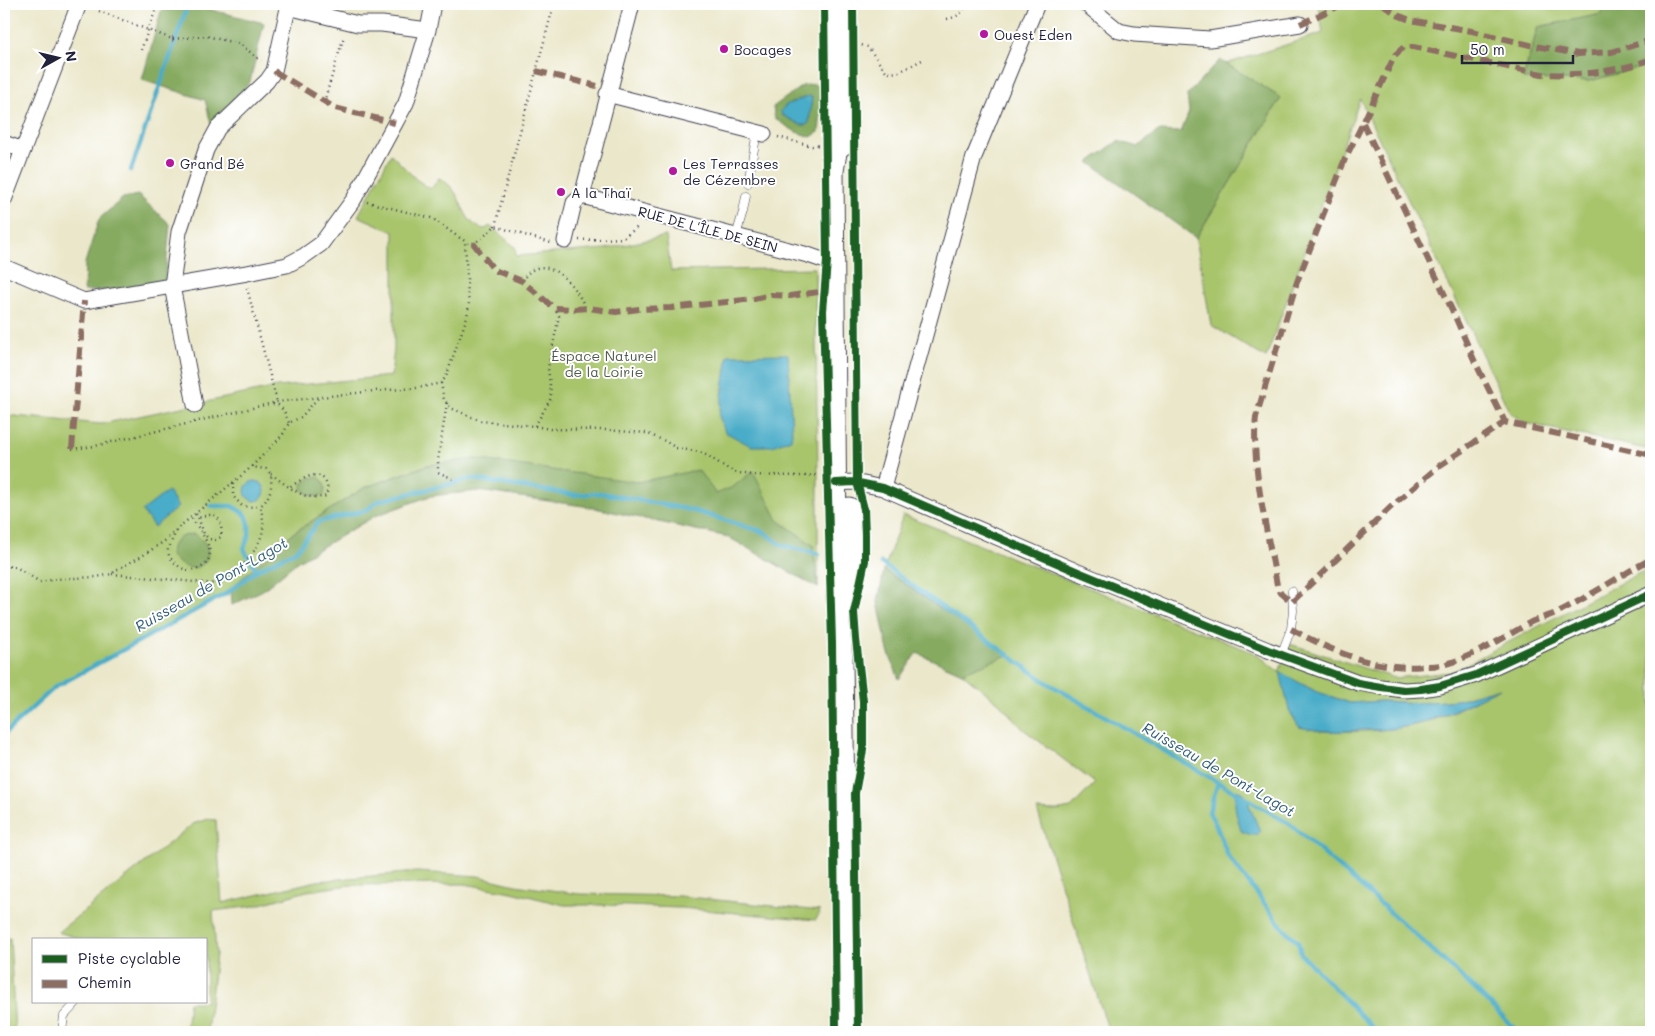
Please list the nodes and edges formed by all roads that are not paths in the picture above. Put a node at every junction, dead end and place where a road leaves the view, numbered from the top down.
1 (79, 4) edge
2 (433, 4) edge
3 (632, 4) edge
4 (839, 4) edge
5 (1037, 4) edge
6 (1086, 4) edge
7 (289, 5) edge
8 (1300, 24) dead end
9 (428, 30) junction
10 (607, 94) junction
11 (760, 133) joint
12 (832, 139) junction
13 (4, 143) edge
14 (23, 150) junction
15 (748, 183) dead end
16 (582, 196) junction
17 (746, 196) dead end
18 (4, 200) edge
19 (736, 236) junction
20 (565, 241) road end
21 (834, 264) junction
22 (4, 267) edge
23 (172, 286) junction
24 (846, 290) junction
25 (195, 404) dead end
26 (834, 480) junction
27 (883, 488) junction
28 (1292, 591) dead end
29 (1651, 594) edge
30 (1281, 654) junction
31 (75, 1004) edge
32 (62, 1032) edge
33 (847, 1032) edge

1 - 14 street
2 - 9 street
3 - 10 street
4 - 12 main road
5 - 27 street
6 - 8 street
7 - 9 street
7 - 23 street
9 - 23 street
10 - 11 street
10 - 16 street
11 - 15 lane
12 - 21 main road
12 - 24 main road
13 - 14 street
14 - 18 street
16 - 19 street, RUE DE L'ÎLE DE SEIN
16 - 20 street
17 - 19 lane
19 - 21 street, RUE DE L'ÎLE DE SEIN
21 - 24 main road
21 - 26 main road
22 - 23 street
23 - 25 street
24 - 26 main road
26 - 27 street
26 - 33 main road
27 - 30 street
28 - 30 lane
29 - 30 street
31 - 32 lane

